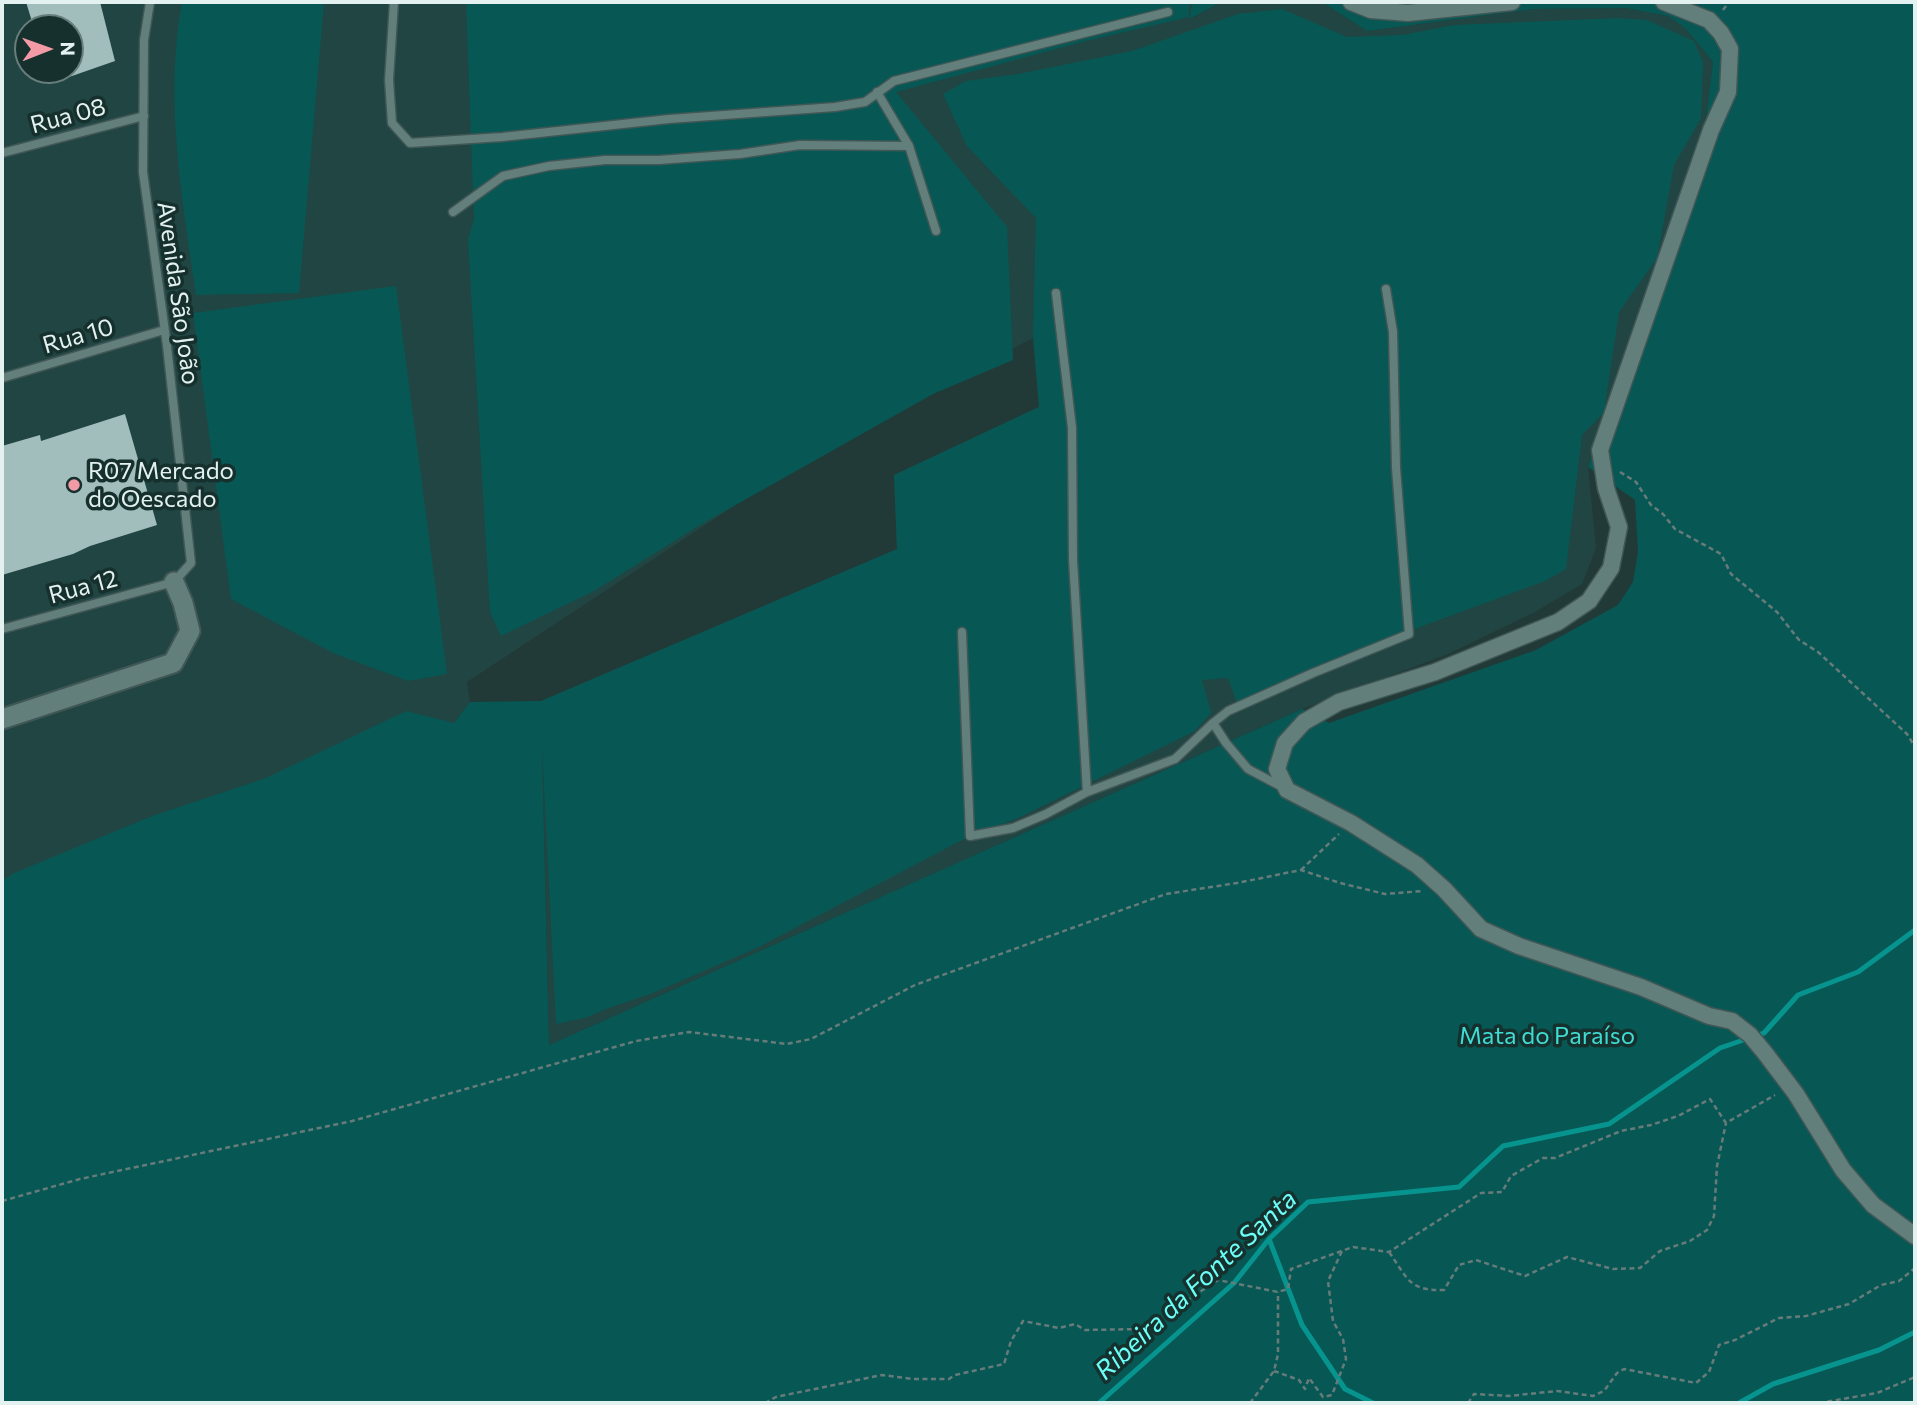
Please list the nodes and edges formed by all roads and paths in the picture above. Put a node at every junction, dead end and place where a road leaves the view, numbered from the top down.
1 (150, 2) edge
2 (394, 2) edge
3 (1352, 2) edge
4 (1513, 2) edge
5 (1664, 2) edge
6 (1168, 12) dead end
7 (877, 93) junction
8 (144, 116) junction
9 (909, 146) junction
10 (2, 153) edge
11 (453, 212) dead end
12 (936, 231) dead end
13 (1386, 289) dead end
14 (1056, 293) dead end
15 (164, 330) junction
16 (2, 378) edge
17 (1602, 467) junction
18 (174, 582) junction
19 (2, 629) edge
20 (962, 632) dead end
21 (2, 719) edge
22 (1213, 723) junction
23 (1915, 747) edge
24 (1287, 790) junction
25 (1087, 792) junction
26 (1351, 823) junction
27 (1301, 870) junction
28 (1444, 889) junction
29 (1790, 1086) junction
30 (1726, 1124) junction
31 (2, 1201) edge
32 (1915, 1236) edge
33 (1342, 1251) junction
34 (1389, 1252) junction
35 (1915, 1268) edge
36 (1278, 1293) junction
37 (1274, 1371) junction
38 (1915, 1377) edge
39 (765, 1403) edge
40 (1250, 1403) edge
41 (1468, 1403) edge
42 (1819, 1403) edge

1 - 8 lane, Avenida São João
2 - 7 lane
3 - 4 street
5 - 17 street
6 - 7 lane
7 - 9 lane
8 - 10 lane, Rua 08
8 - 15 lane, Avenida São João
9 - 11 lane
9 - 12 lane
13 - 22 lane
14 - 25 lane
15 - 16 lane, Rua 10
15 - 18 lane, Avenida São João
17 - 23 path
17 - 24 street
18 - 19 lane, Rua 12
18 - 21 street
20 - 25 lane
22 - 24 lane
22 - 25 lane
24 - 26 street
26 - 27 path
26 - 28 street
27 - 28 path
27 - 31 path
28 - 29 street
29 - 30 path
29 - 32 street
30 - 34 path
30 - 34 path
33 - 34 path
33 - 36 path
33 - 37 path
35 - 41 path
36 - 37 path
36 - 39 path
37 - 40 path
38 - 42 path

